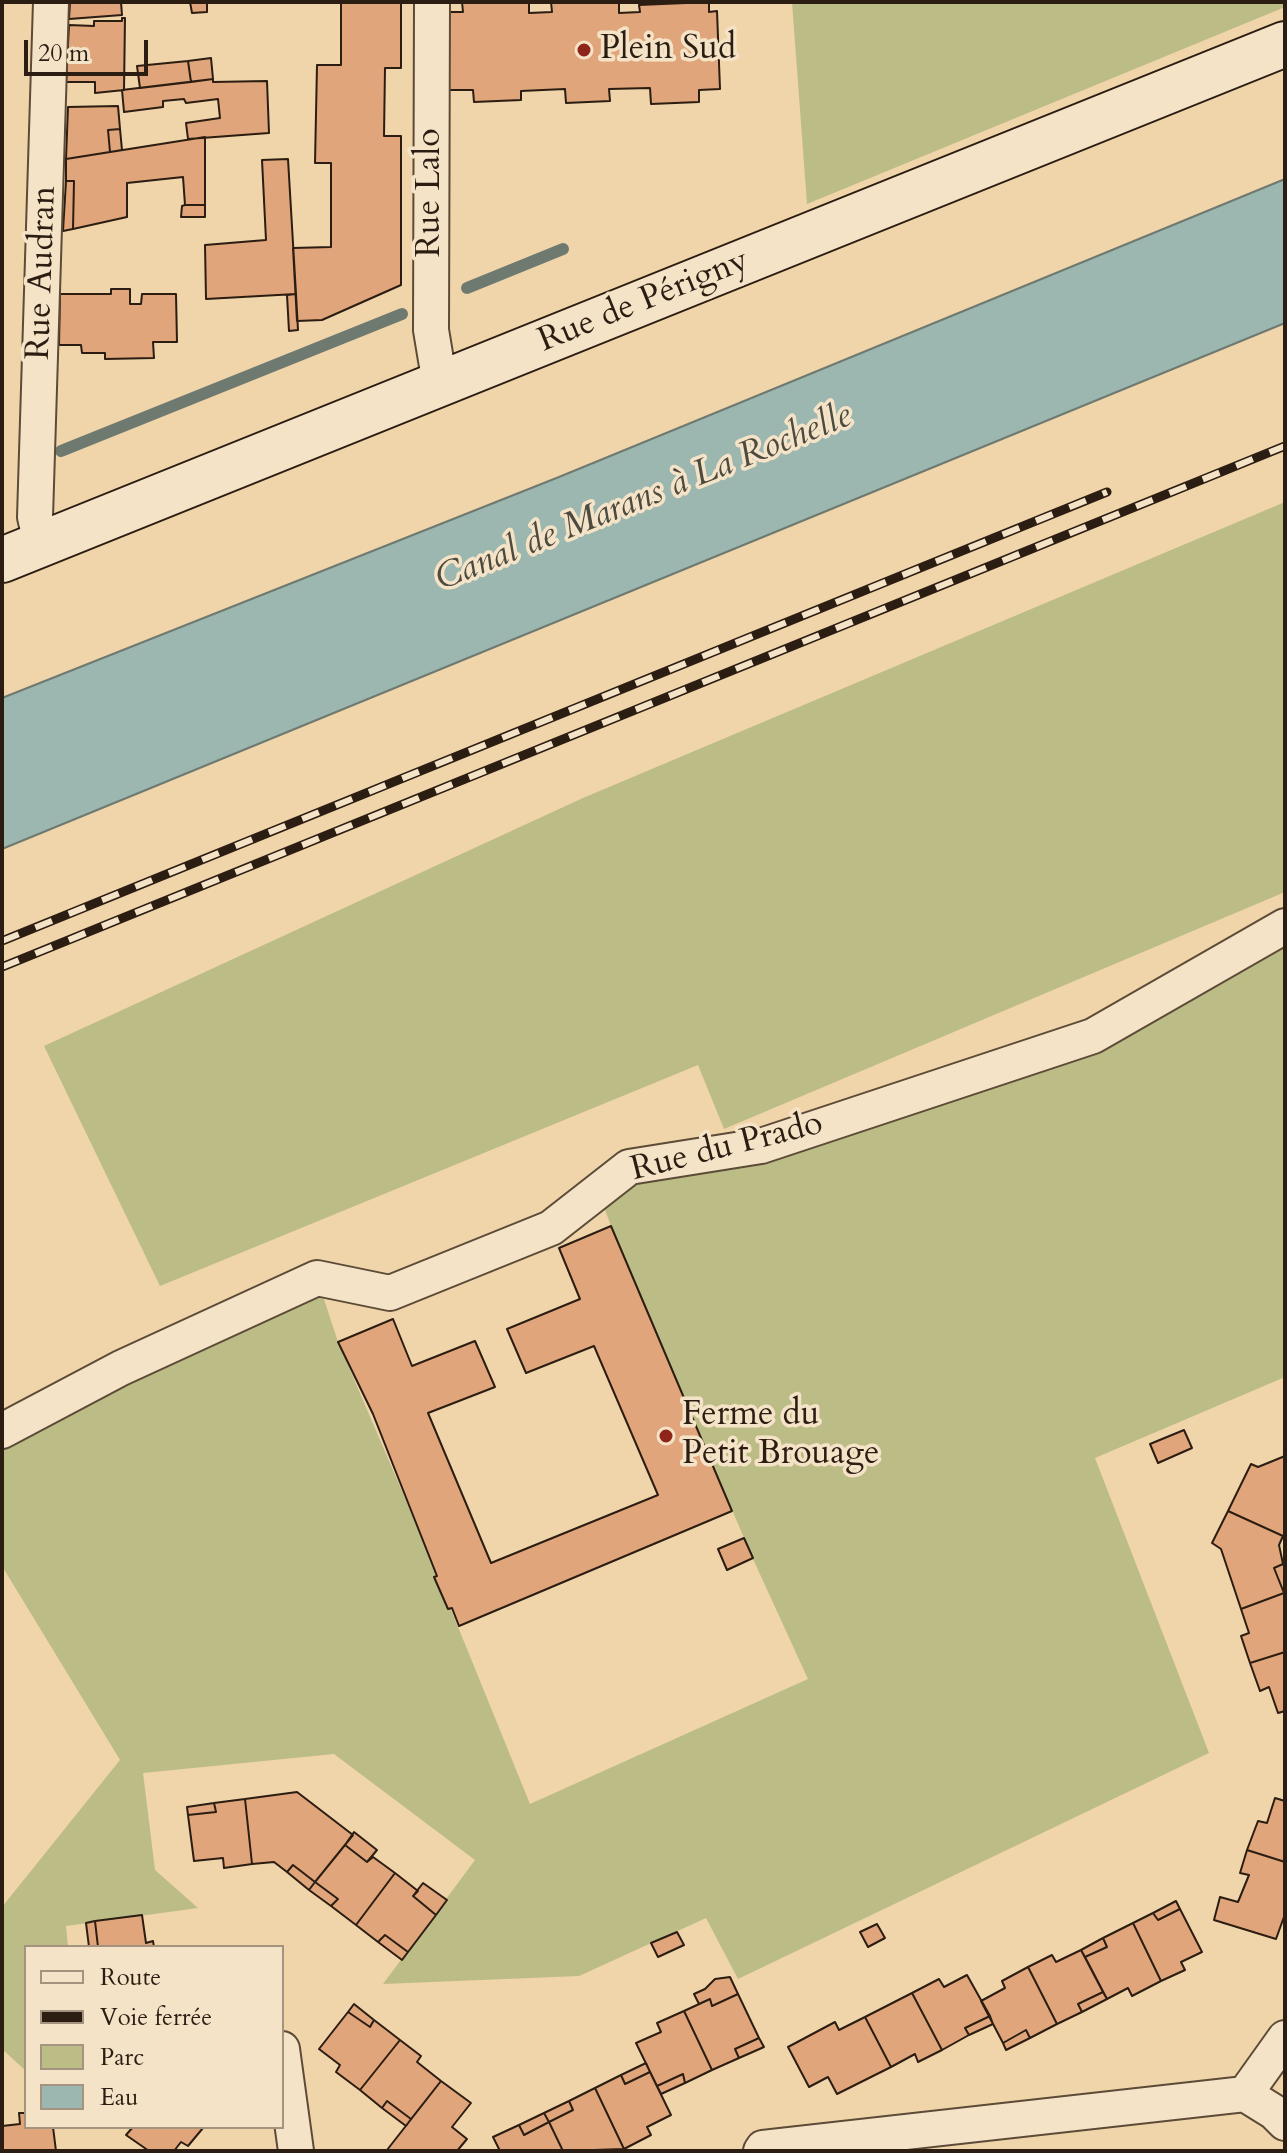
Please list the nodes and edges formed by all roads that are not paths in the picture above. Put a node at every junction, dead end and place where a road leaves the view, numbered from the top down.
1 (51, 2) edge
2 (432, 2) edge
3 (1285, 44) edge
4 (440, 384) junction
5 (22, 552) edge
6 (1285, 926) edge
7 (2, 1431) edge
8 (1285, 2038) edge
9 (284, 2064) edge
10 (1245, 2094) junction
11 (1285, 2123) edge
12 (887, 2142) edge
13 (296, 2151) edge
14 (761, 2151) edge

1 - 5 street, Rue Audran
2 - 4 street, Rue Lalo
3 - 4 street, Rue de Périgny
4 - 5 street, Rue de Périgny
6 - 7 street, Rue du Prado
8 - 10 street
9 - 13 street
10 - 11 street
10 - 12 street
12 - 14 street

